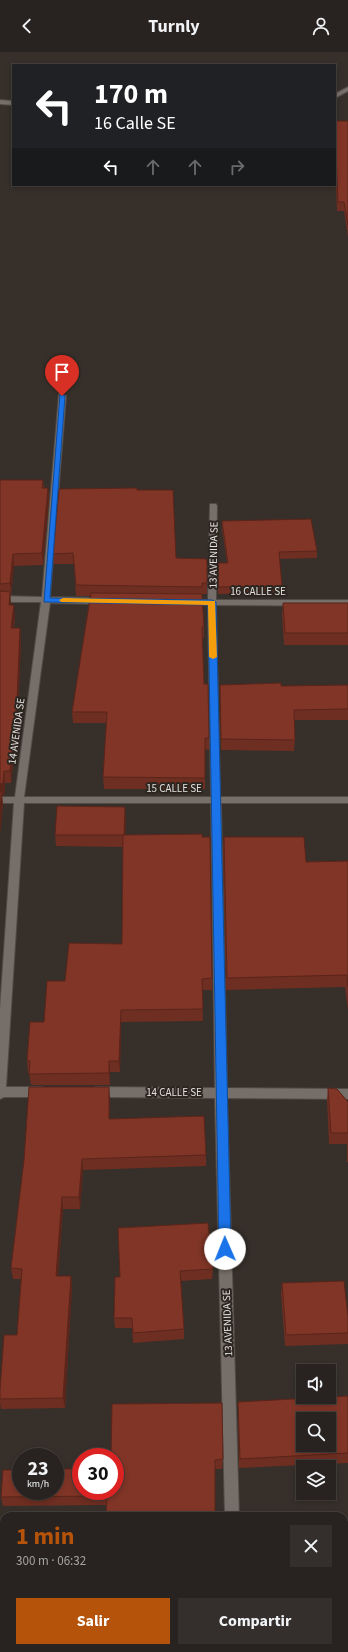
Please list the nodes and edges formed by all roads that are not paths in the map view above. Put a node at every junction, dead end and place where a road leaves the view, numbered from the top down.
1 (348, 89) edge
2 (336, 95) edge
3 (0, 103) edge
4 (11, 103) edge
5 (62, 396) dead end
6 (213, 506) dead end
7 (0, 599) edge
8 (46, 600) junction
9 (110, 601) edge
10 (180, 602) edge
11 (212, 602) junction
12 (348, 603) edge
13 (0, 800) edge
14 (19, 800) junction
15 (216, 800) junction
16 (348, 800) edge
17 (55, 1092) edge
18 (87, 1092) edge
19 (221, 1092) junction
20 (0, 1093) edge
21 (348, 1094) edge
22 (232, 1512) edge

1 - 2 street
3 - 4 street
5 - 8 street, 14 AVENIDA SE
6 - 11 street, 13 AVENIDA SE
7 - 8 street
8 - 9 street
8 - 14 street, 14 AVENIDA SE
10 - 11 street, 16 CALLE SE
11 - 12 street, 16 CALLE SE
11 - 15 street, 13 AVENIDA SE
13 - 14 street, 15 CALLE SE
14 - 15 street, 15 CALLE SE
14 - 20 street, 14 AVENIDA SE
15 - 16 street, 15 CALLE SE
15 - 19 street, 13 AVENIDA SE
17 - 20 street
18 - 19 street, 14 CALLE SE
19 - 21 street, 14 CALLE SE
19 - 22 street, 13 AVENIDA SE

